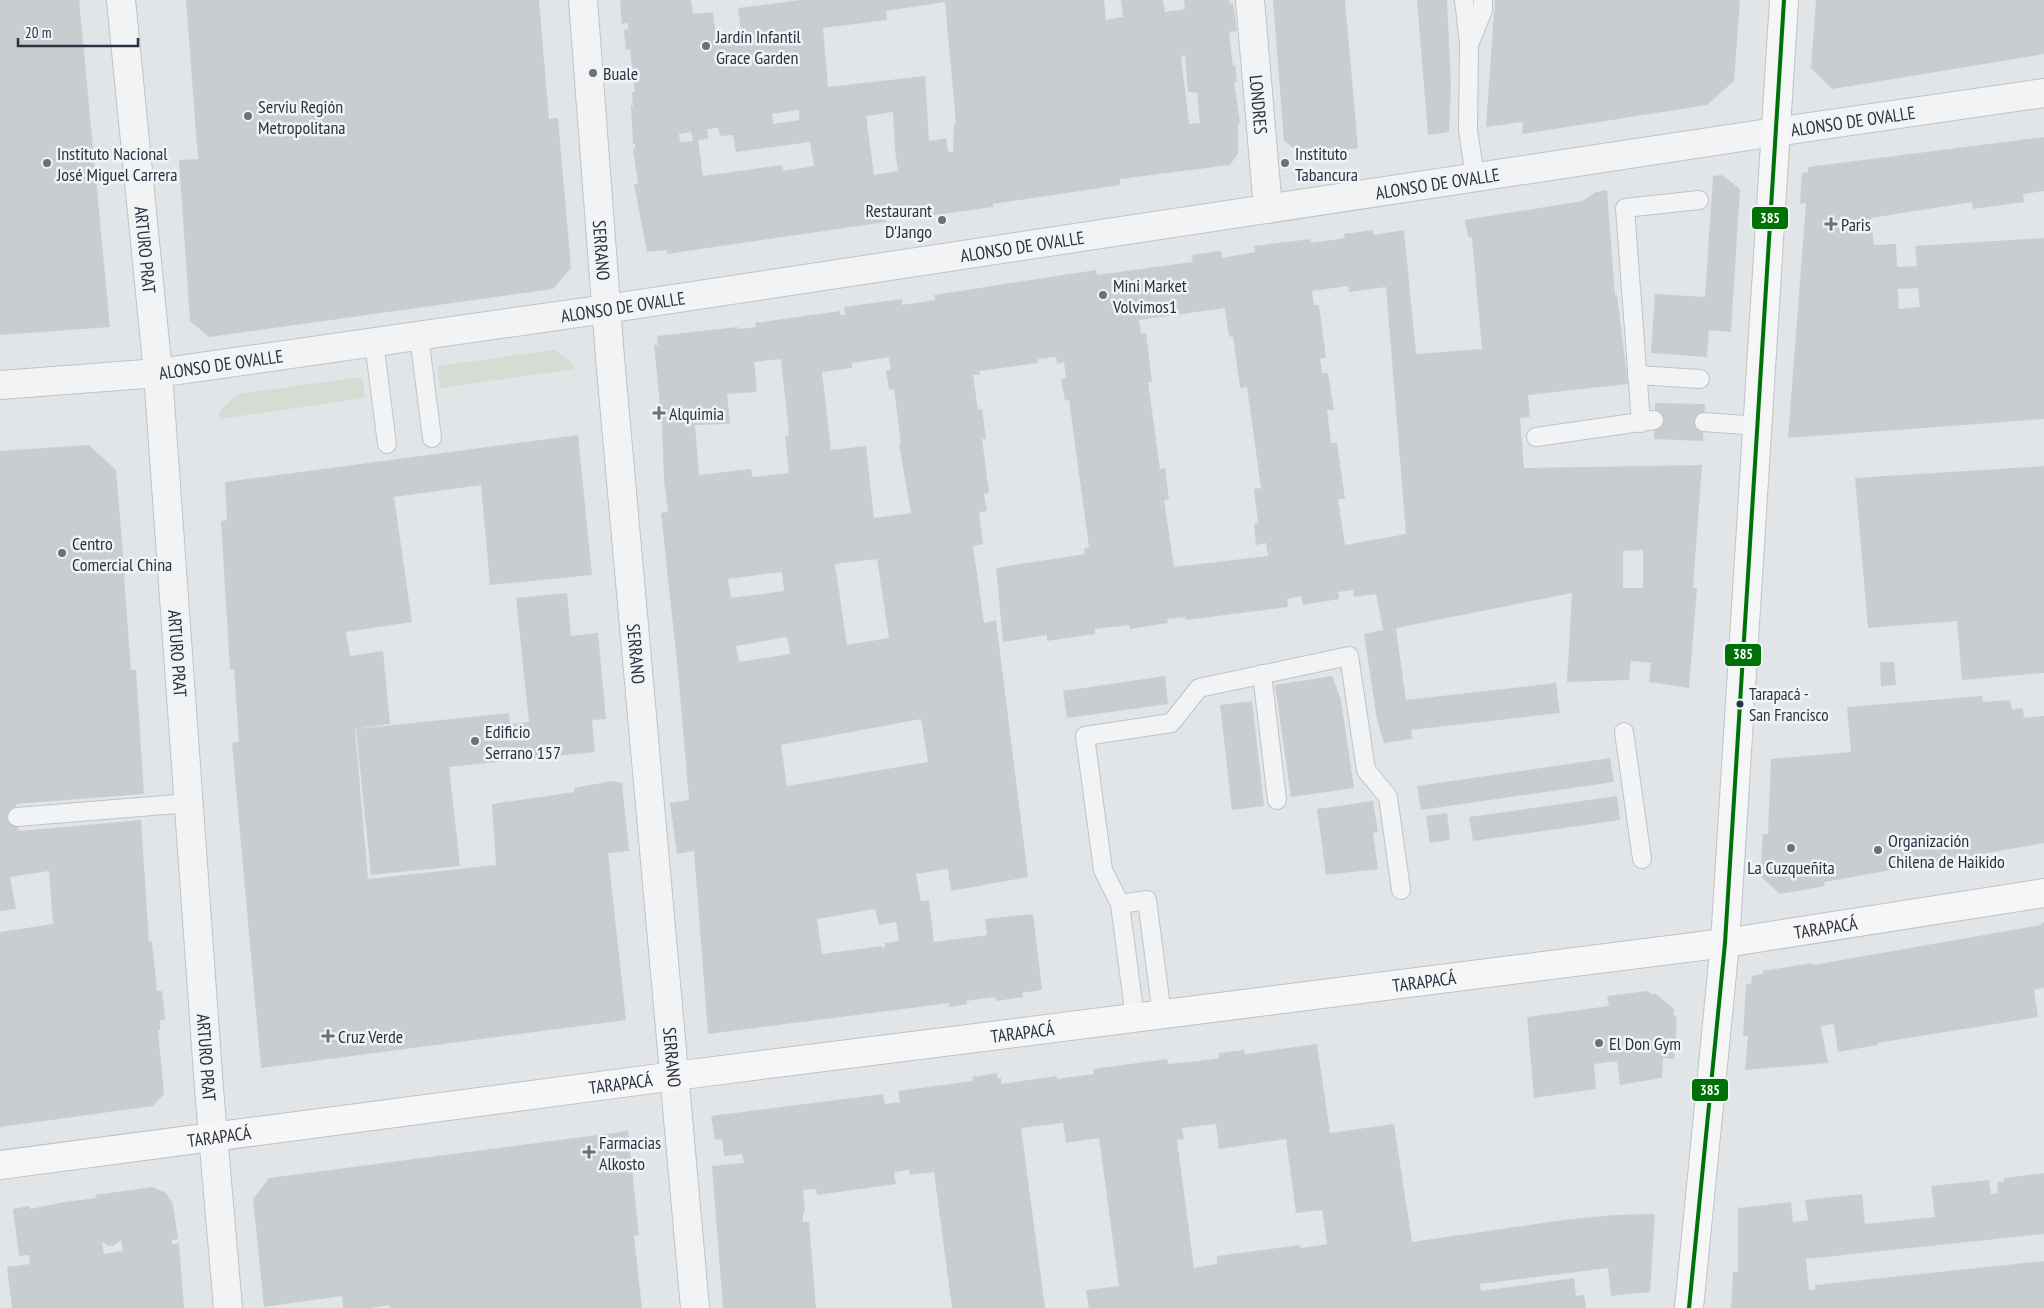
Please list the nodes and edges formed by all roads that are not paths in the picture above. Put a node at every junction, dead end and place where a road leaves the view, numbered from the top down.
1 (121, 0) edge
2 (583, 0) edge
3 (1250, 0) edge
4 (1464, 0) edge
5 (1483, 0) edge
6 (1784, 0) edge
7 (1469, 44) junction
8 (2044, 93) edge
9 (1774, 132) junction
10 (1476, 177) junction
11 (1699, 200) dead end
12 (1268, 209) junction
13 (606, 310) junction
14 (419, 336) junction
15 (374, 342) junction
16 (158, 373) junction
17 (1637, 375) junction
18 (1700, 379) dead end
19 (0, 385) edge
20 (1704, 422) dead end
21 (1758, 426) junction
22 (1536, 437) dead end
23 (432, 438) dead end
24 (387, 444) dead end
25 (1262, 674) junction
26 (1624, 732) dead end
27 (1276, 800) dead end
28 (189, 803) junction
29 (17, 818) dead end
30 (1642, 858) dead end
31 (1401, 890) dead end
32 (2044, 894) edge
33 (1120, 904) junction
34 (1725, 943) junction
35 (1162, 1015) junction
36 (1135, 1018) junction
37 (674, 1076) junction
38 (212, 1136) junction
39 (0, 1165) edge
40 (228, 1308) edge
41 (695, 1308) edge
42 (1689, 1308) edge

1 - 16 street, ARTURO PRAT
2 - 13 street, SERRANO
3 - 12 street, LONDRES
4 - 7 lane
5 - 7 lane
6 - 9 main road
7 - 10 lane
8 - 9 street, ALONSO DE OVALLE
9 - 10 street, ALONSO DE OVALLE
9 - 21 main road
10 - 12 street, ALONSO DE OVALLE
11 - 17 lane
12 - 13 street, ALONSO DE OVALLE
13 - 14 street, ALONSO DE OVALLE
13 - 37 street, SERRANO
14 - 15 street, ALONSO DE OVALLE
14 - 23 lane
15 - 16 street, ALONSO DE OVALLE
15 - 24 lane
16 - 19 street, ALONSO DE OVALLE
16 - 28 street, ARTURO PRAT
17 - 18 lane
17 - 22 lane
20 - 21 lane
21 - 34 main road
25 - 27 lane
25 - 31 lane
25 - 33 lane
26 - 30 lane
28 - 29 lane
28 - 38 street, ARTURO PRAT
32 - 34 main road, TARAPACÁ
33 - 35 lane
33 - 36 lane
34 - 35 main road, TARAPACÁ
34 - 42 main road
35 - 36 main road, TARAPACÁ
36 - 37 main road, TARAPACÁ
37 - 38 main road, TARAPACÁ
37 - 41 street, SERRANO
38 - 39 main road, TARAPACÁ
38 - 40 street, ARTURO PRAT

